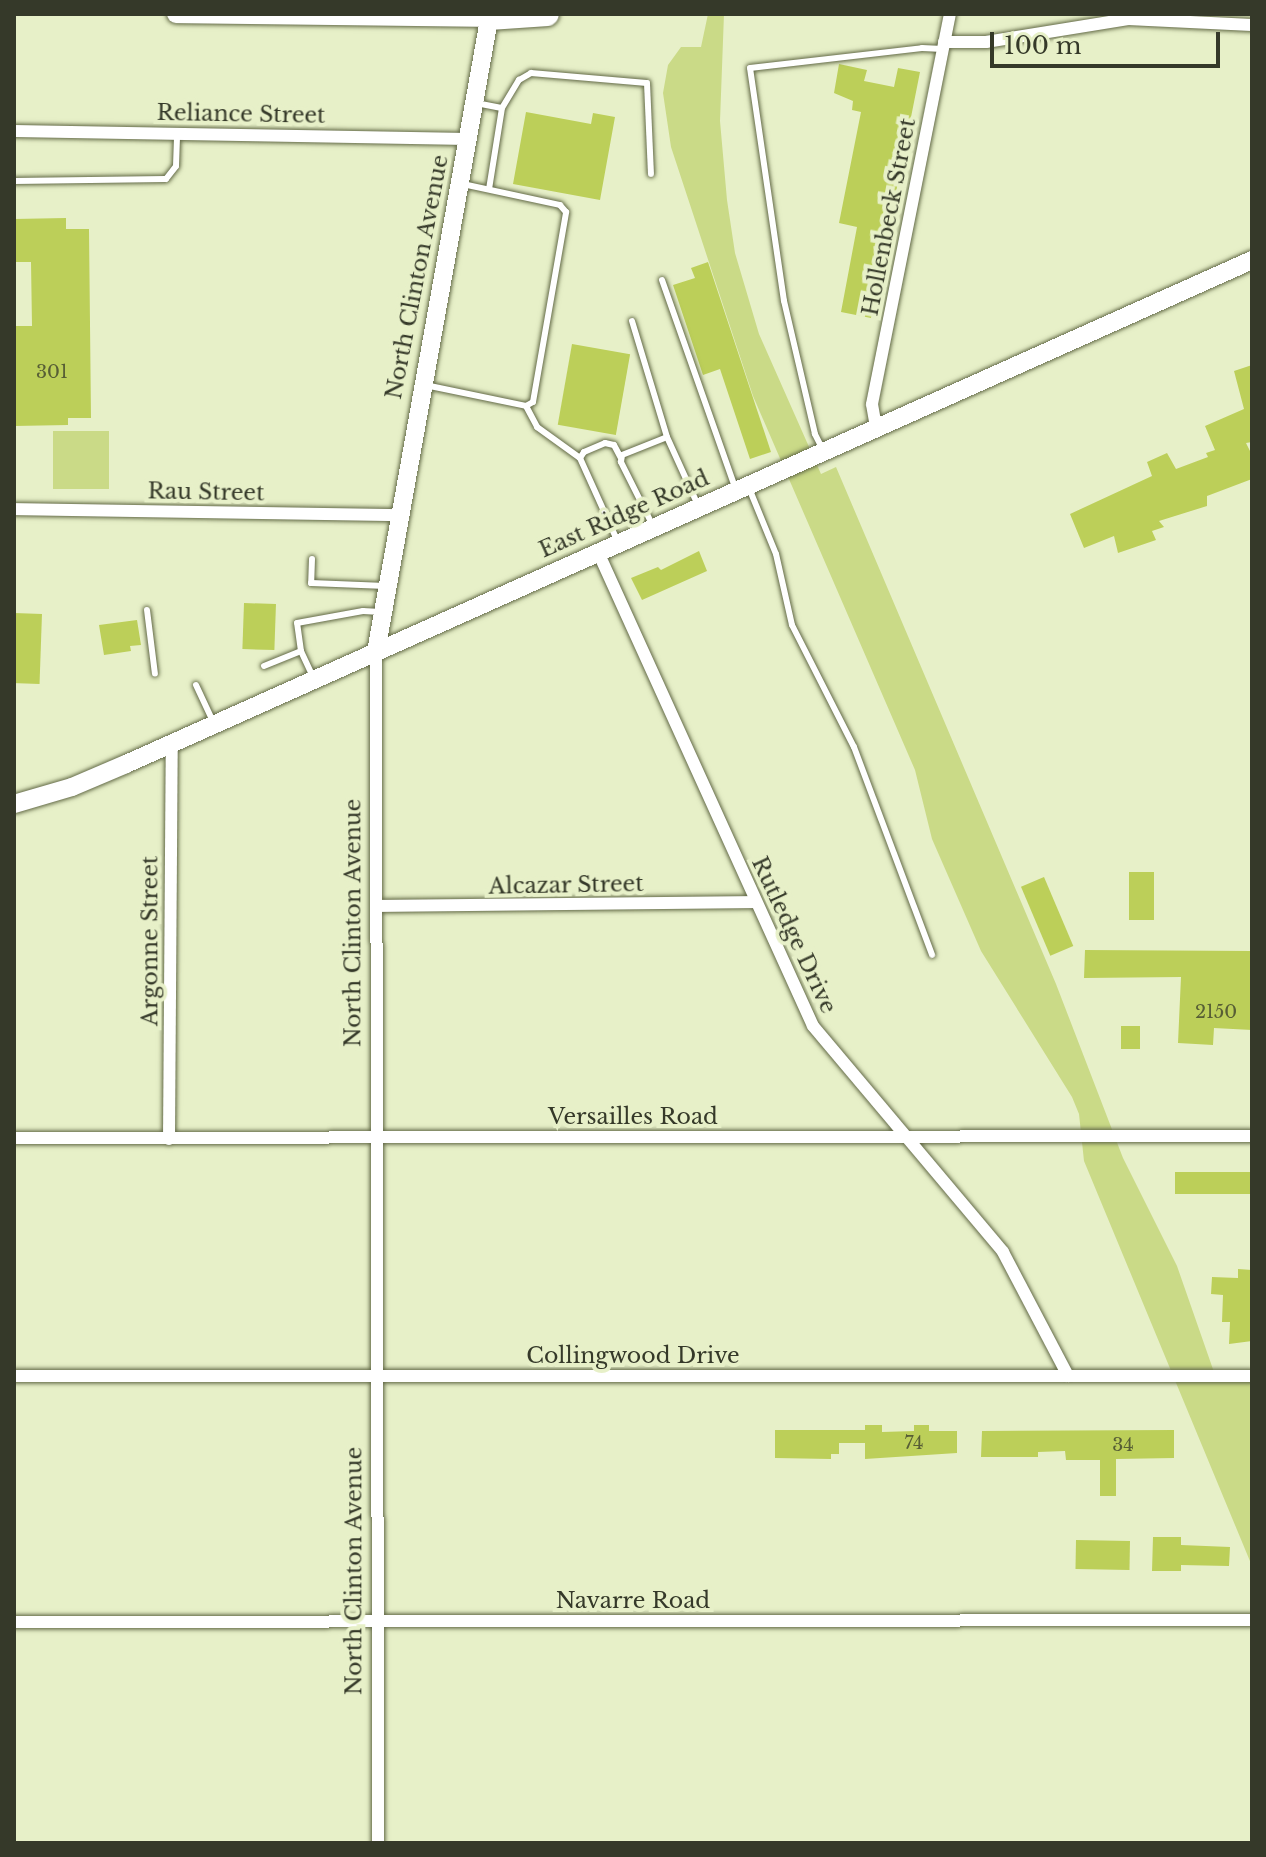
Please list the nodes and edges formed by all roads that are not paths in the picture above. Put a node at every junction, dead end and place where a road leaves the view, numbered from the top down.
1 (176, 14) edge
2 (547, 14) edge
3 (950, 14) edge
4 (490, 16) edge
5 (1252, 25) edge
6 (944, 46) junction
7 (474, 103) junction
8 (502, 108) junction
9 (14, 131) edge
10 (178, 132) junction
11 (468, 139) junction
12 (651, 174) dead end
13 (14, 181) edge
14 (460, 183) junction
15 (489, 189) junction
16 (1252, 260) edge
17 (662, 280) dead end
18 (632, 321) dead end
19 (421, 384) junction
20 (526, 406) junction
21 (876, 427) junction
22 (667, 437) junction
23 (823, 451) junction
24 (580, 458) junction
25 (621, 458) junction
26 (741, 488) junction
27 (698, 507) junction
28 (14, 509) edge
29 (398, 515) junction
30 (653, 527) junction
31 (618, 543) junction
32 (598, 552) junction
33 (312, 559) dead end
34 (386, 586) junction
35 (147, 610) dead end
36 (381, 612) junction
37 (301, 651) junction
38 (376, 652) junction
39 (264, 666) dead end
40 (155, 674) dead end
41 (314, 679) junction
42 (196, 685) dead end
43 (215, 724) junction
44 (172, 743) junction
45 (14, 804) edge
46 (755, 902) junction
47 (378, 906) junction
48 (932, 955) dead end
49 (904, 1136) junction
50 (1252, 1136) edge
51 (14, 1138) edge
52 (378, 1138) junction
53 (169, 1139) junction
54 (14, 1376) edge
55 (378, 1376) junction
56 (1068, 1376) junction
57 (1252, 1376) edge
58 (1252, 1620) edge
59 (377, 1621) junction
60 (14, 1622) edge
61 (378, 1843) edge

1 - 4 main road
2 - 4 highway
3 - 6 street, Hollenbeck Street
4 - 7 main road, North Clinton Avenue
5 - 6 street
6 - 21 street, Hollenbeck Street
6 - 23 lane
7 - 8 lane
7 - 11 main road, North Clinton Avenue
8 - 12 lane
8 - 15 lane
9 - 10 street, Reliance Street
10 - 11 street, Reliance Street
10 - 13 lane
11 - 14 main road, North Clinton Avenue
14 - 15 lane
14 - 19 main road, North Clinton Avenue
15 - 20 lane
16 - 21 main road, East Ridge Road
17 - 26 lane
18 - 22 lane
19 - 20 lane
19 - 29 main road, North Clinton Avenue
20 - 24 lane
21 - 23 main road, East Ridge Road
22 - 25 lane
22 - 27 lane
23 - 26 main road, East Ridge Road
24 - 25 lane
24 - 31 lane
25 - 30 lane
26 - 27 main road, East Ridge Road
26 - 48 lane
27 - 30 main road, East Ridge Road
28 - 29 street, Rau Street
29 - 34 main road, North Clinton Avenue
30 - 31 main road, East Ridge Road
31 - 32 main road, East Ridge Road
32 - 38 main road, East Ridge Road
32 - 46 street, Rutledge Drive
33 - 34 lane
34 - 36 main road, North Clinton Avenue
35 - 40 lane
36 - 37 lane
36 - 38 main road, North Clinton Avenue
37 - 39 lane
37 - 41 lane
38 - 41 main road, East Ridge Road
38 - 47 street, North Clinton Avenue
41 - 43 main road, East Ridge Road
42 - 43 lane
43 - 44 main road, East Ridge Road
44 - 45 main road, East Ridge Road
44 - 53 street, Argonne Street
46 - 47 street, Alcazar Street
46 - 49 street, Rutledge Drive
47 - 52 street, North Clinton Avenue
49 - 50 street, Versailles Road
49 - 52 street, Versailles Road
49 - 56 street, Rutledge Drive
51 - 53 street, Versailles Road
52 - 53 street, Versailles Road
52 - 55 street, North Clinton Avenue
54 - 55 street, Collingwood Drive
55 - 56 street, Collingwood Drive
55 - 59 street, North Clinton Avenue
56 - 57 street, Collingwood Drive
58 - 59 street, Navarre Road
59 - 60 street, Navarre Road
59 - 61 street, North Clinton Avenue

